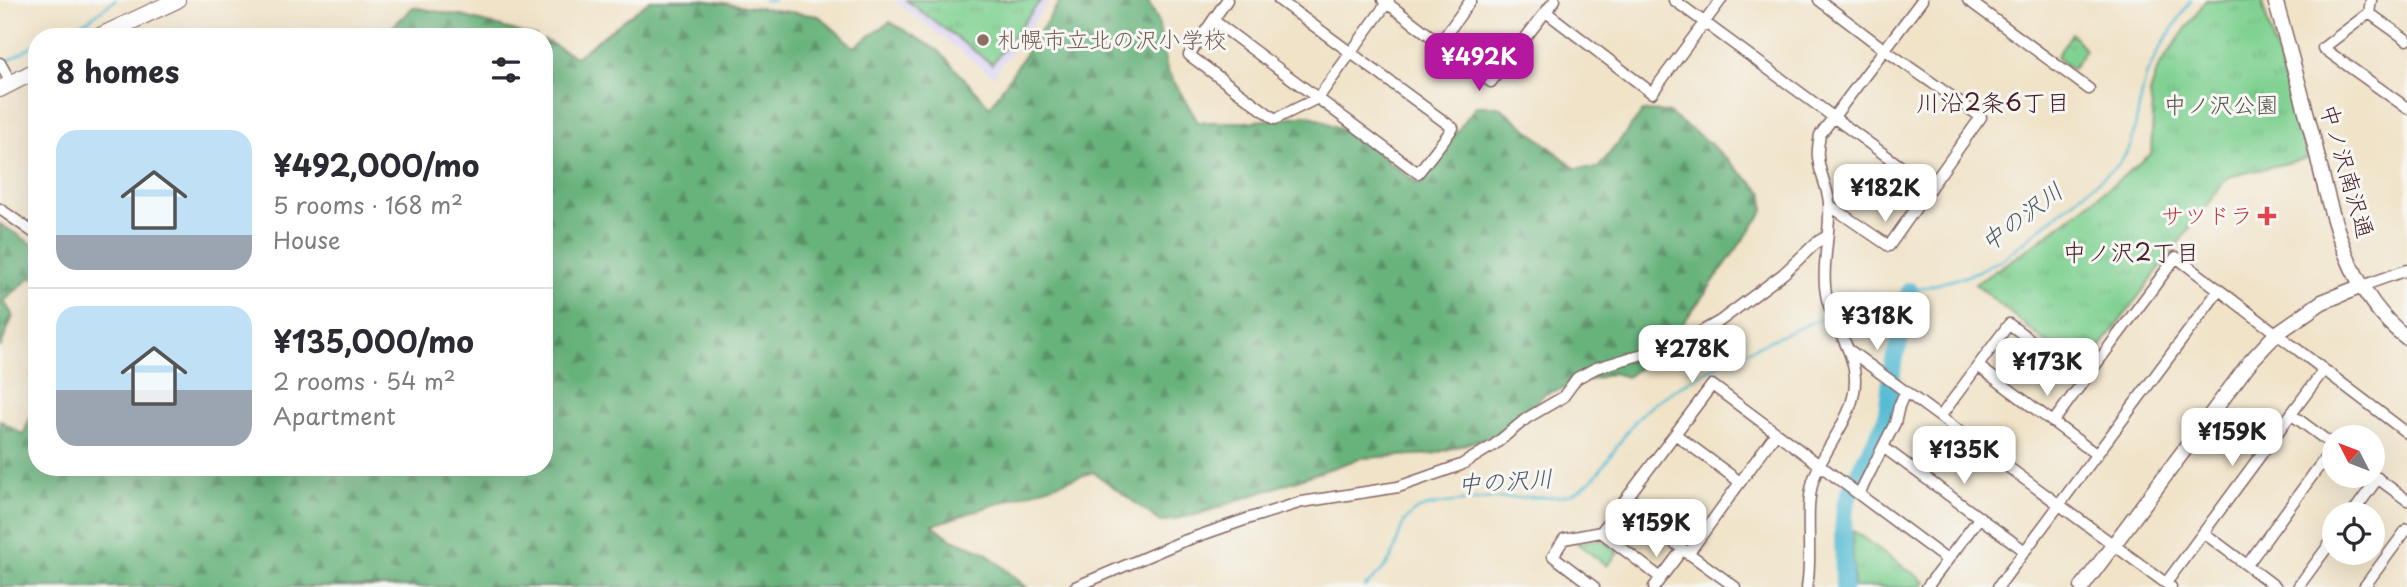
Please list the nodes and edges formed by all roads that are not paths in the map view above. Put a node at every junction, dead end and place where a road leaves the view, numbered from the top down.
1 (177, 0) edge
2 (1227, 0) edge
3 (1279, 0) edge
4 (1471, 0) edge
5 (1555, 0) edge
6 (1674, 0) edge
7 (1721, 0) edge
8 (1819, 0) edge
9 (1922, 0) edge
10 (1968, 0) edge
11 (2275, 0) edge
12 (2371, 0) edge
13 (1386, 1) edge
14 (1546, 12) junction
15 (2369, 13) junction
16 (1213, 20) junction
17 (1704, 23) junction
18 (117, 28) edge
19 (2407, 40) edge
20 (1440, 43) junction
21 (1885, 50) junction
22 (1351, 53) junction
23 (28, 71) edge
24 (4, 77) edge
25 (2089, 89) dead end
26 (1318, 98) junction
27 (2407, 108) edge
28 (1835, 117) junction
29 (1930, 188) junction
30 (1829, 205) junction
31 (0, 209) edge
32 (28, 229) edge
33 (1827, 236) junction
34 (2407, 270) edge
35 (2362, 286) junction
36 (2219, 290) junction
37 (2276, 334) junction
38 (2407, 338) edge
39 (1849, 350) junction
40 (1978, 366) junction
41 (2323, 371) junction
42 (2084, 380) junction
43 (1902, 390) junction
44 (2291, 414) junction
45 (1940, 417) junction
46 (2053, 422) junction
47 (1776, 433) junction
48 (2407, 433) edge
49 (1675, 434) junction
50 (2322, 437) edge
51 (1884, 447) junction
52 (2097, 455) junction
53 (2322, 462) edge
54 (1820, 466) junction
55 (1740, 482) junction
56 (2385, 484) edge
57 (1855, 490) junction
58 (2407, 500) edge
59 (1622, 505) junction
60 (2060, 505) junction
61 (1980, 517) junction
62 (2407, 529) edge
63 (1601, 532) junction
64 (2203, 533) junction
65 (2113, 544) junction
66 (2025, 551) junction
67 (1685, 552) junction
68 (2322, 554) edge
69 (1947, 561) junction
70 (2246, 565) junction
71 (1658, 582) edge
72 (2169, 585) edge
73 (1075, 587) edge
74 (1594, 587) edge
75 (1735, 587) edge
76 (1807, 587) edge
77 (1927, 587) edge
78 (1998, 587) edge
79 (2082, 587) edge
80 (2276, 587) edge
81 (2298, 587) edge
82 (2364, 587) edge

1 - 18 main road
2 - 16 street
3 - 22 street
4 - 20 street
5 - 14 street
6 - 17 street
7 - 17 street
8 - 21 street
9 - 21 street
10 - 25 street
11 - 35 street, 中ノ沢南沢通
12 - 15 street
13 - 20 street
13 - 22 street
14 - 17 street
14 - 20 street
15 - 19 street
15 - 27 street
16 - 26 street
16 - 26 street
17 - 28 street
21 - 28 street
21 - 29 street
22 - 26 street
22 - 26 street
23 - 24 main road
28 - 29 street
28 - 30 street
29 - 30 street
30 - 33 street
31 - 32 street
33 - 39 street
33 - 73 street
34 - 35 street
35 - 37 street
35 - 38 street, 中ノ沢南沢通
36 - 37 street
36 - 42 street
36 - 52 street
37 - 41 street
37 - 65 street
39 - 43 street
39 - 54 street
40 - 42 street
40 - 45 street
40 - 46 street
41 - 44 street
41 - 48 street
42 - 46 street
43 - 45 street
43 - 51 street
44 - 50 street
44 - 64 street
45 - 60 street
46 - 52 street
47 - 49 street
47 - 54 street
47 - 55 street
49 - 55 street
49 - 59 street
51 - 57 street
51 - 61 street
52 - 60 street
53 - 70 street
54 - 57 street
54 - 76 street
55 - 67 street
56 - 58 street
57 - 69 street
59 - 63 street
59 - 67 street
60 - 65 street
60 - 66 street
61 - 66 street
61 - 69 street
62 - 82 street
63 - 71 street
63 - 74 street
64 - 70 street
64 - 72 street
65 - 72 street
65 - 79 street
66 - 78 street
67 - 71 street
67 - 75 street
68 - 81 street
69 - 77 street
70 - 80 street

